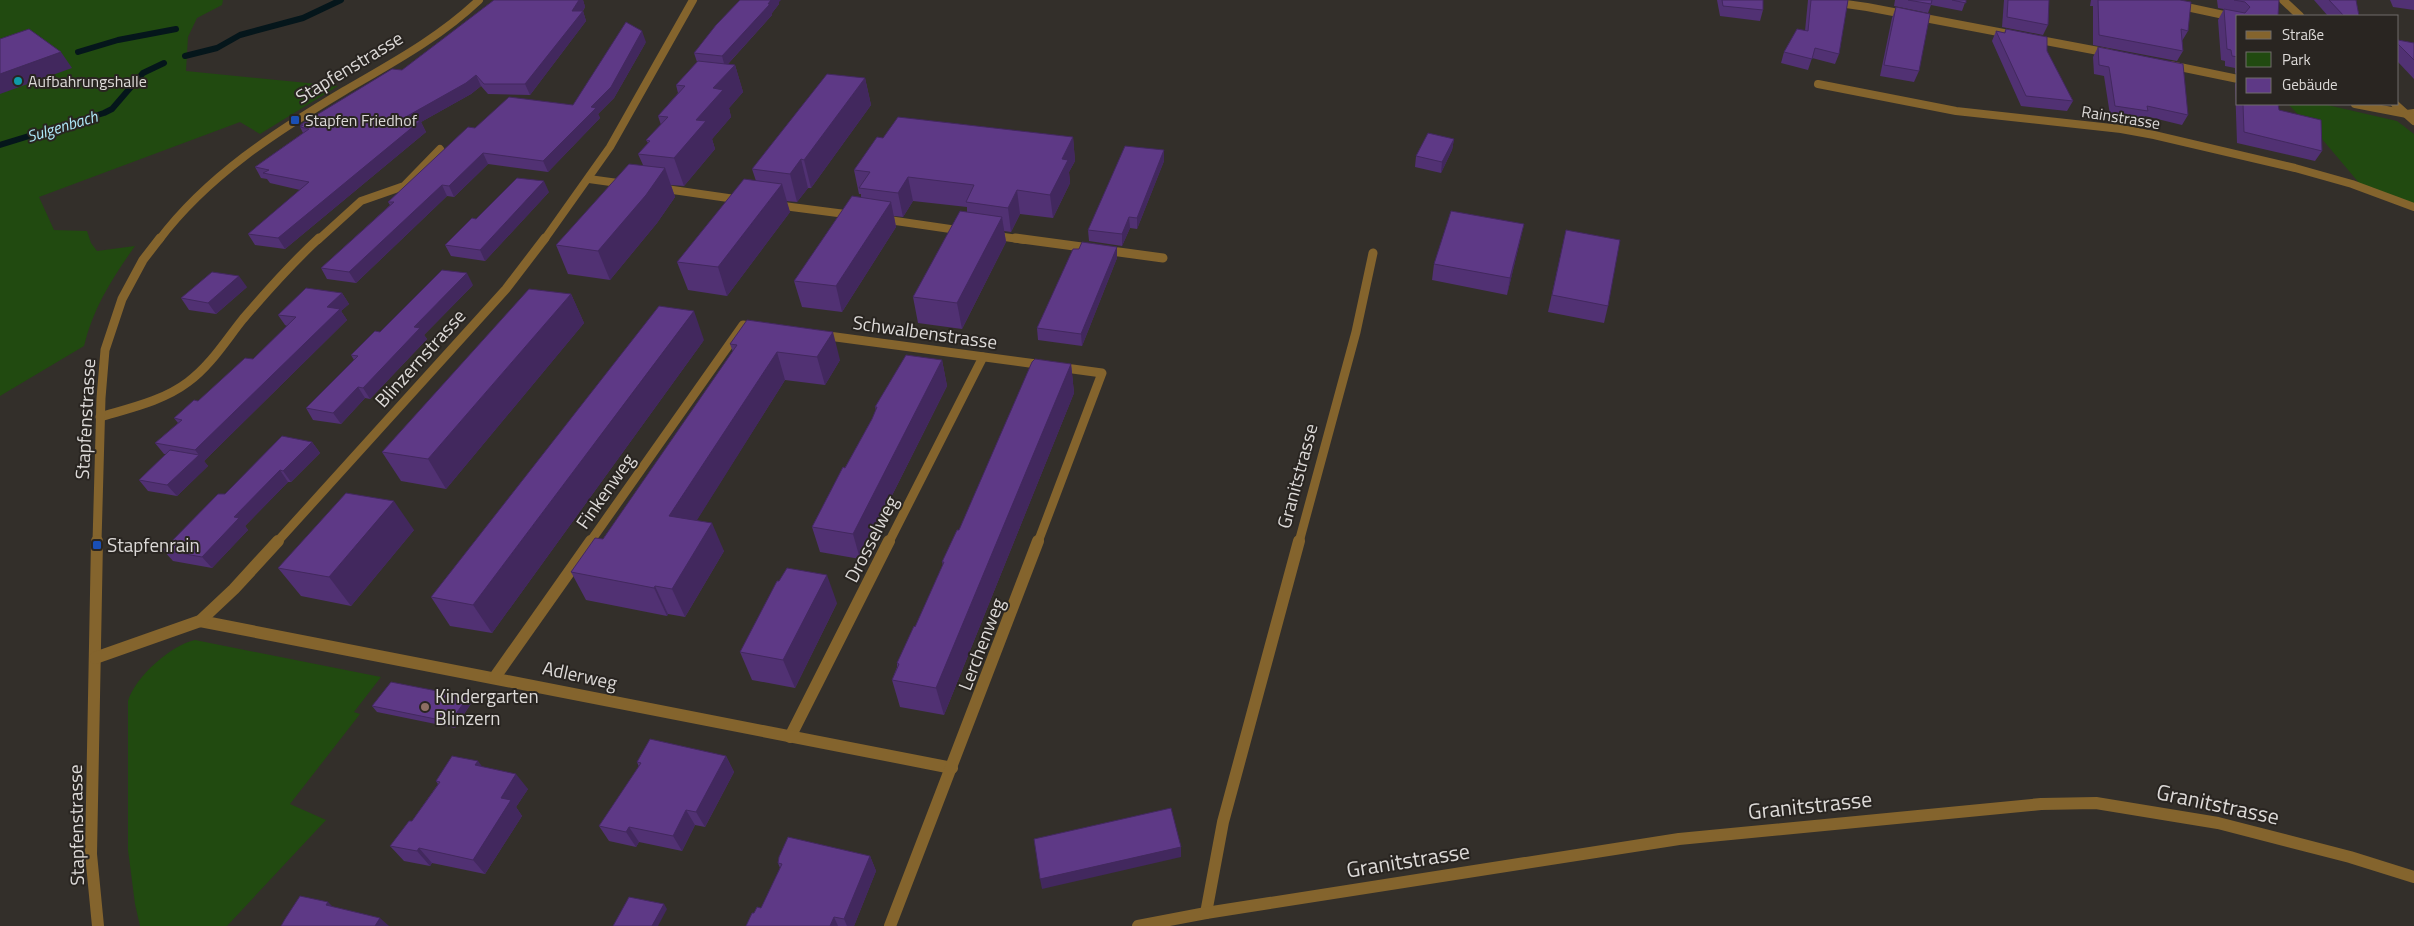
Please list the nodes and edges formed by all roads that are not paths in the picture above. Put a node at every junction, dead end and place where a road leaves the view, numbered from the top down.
1 (480, 0) edge
2 (693, 0) edge
3 (1818, 0) edge
4 (2154, 0) edge
5 (2283, 0) edge
6 (2299, 15) edge
7 (2236, 18) edge
8 (2018, 35) edge
9 (2027, 37) edge
10 (2112, 54) edge
11 (2161, 63) edge
12 (2236, 79) edge
13 (1818, 84) dead end
14 (2361, 105) edge
15 (2396, 105) edge
16 (2410, 114) edge
17 (2414, 121) edge
18 (440, 149) dead end
19 (589, 179) junction
20 (636, 185) edge
21 (646, 187) edge
22 (752, 201) edge
23 (771, 204) edge
24 (2414, 207) edge
25 (861, 216) edge
26 (871, 218) edge
27 (1373, 253) dead end
28 (1163, 258) dead end
29 (763, 327) edge
30 (812, 334) edge
31 (983, 357) junction
32 (1102, 373) joint
33 (100, 416) junction
34 (200, 620) junction
35 (95, 658) junction
36 (495, 677) junction
37 (790, 737) junction
38 (952, 768) junction
39 (2414, 877) edge
40 (1206, 912) junction
41 (98, 926) edge
42 (890, 926) edge
43 (1138, 926) edge

1 - 33 street, Stapfenstrasse
2 - 19 street, Blinzernstrasse
3 - 8 street
4 - 7 street
5 - 6 street
9 - 10 street
11 - 12 street
13 - 24 street, Rainstrasse
14 - 16 street
15 - 16 street
16 - 17 street
18 - 33 street
19 - 20 street
19 - 34 street, Blinzernstrasse
21 - 22 street
23 - 25 street
26 - 28 street
27 - 40 street, Granitstrasse
29 - 36 street, Finkenweg
30 - 31 street, Schwalbenstrasse
31 - 32 street, Schwalbenstrasse
31 - 37 street, Drosselweg
32 - 38 street, Lerchenweg
33 - 35 street, Stapfenstrasse
34 - 35 street, Blinzernstrasse
34 - 36 street, Adlerweg
35 - 41 street, Stapfenstrasse
36 - 37 street, Adlerweg
37 - 38 street, Adlerweg
38 - 42 street, Lerchenweg
39 - 40 street, Granitstrasse
40 - 43 street, Granitstrasse

